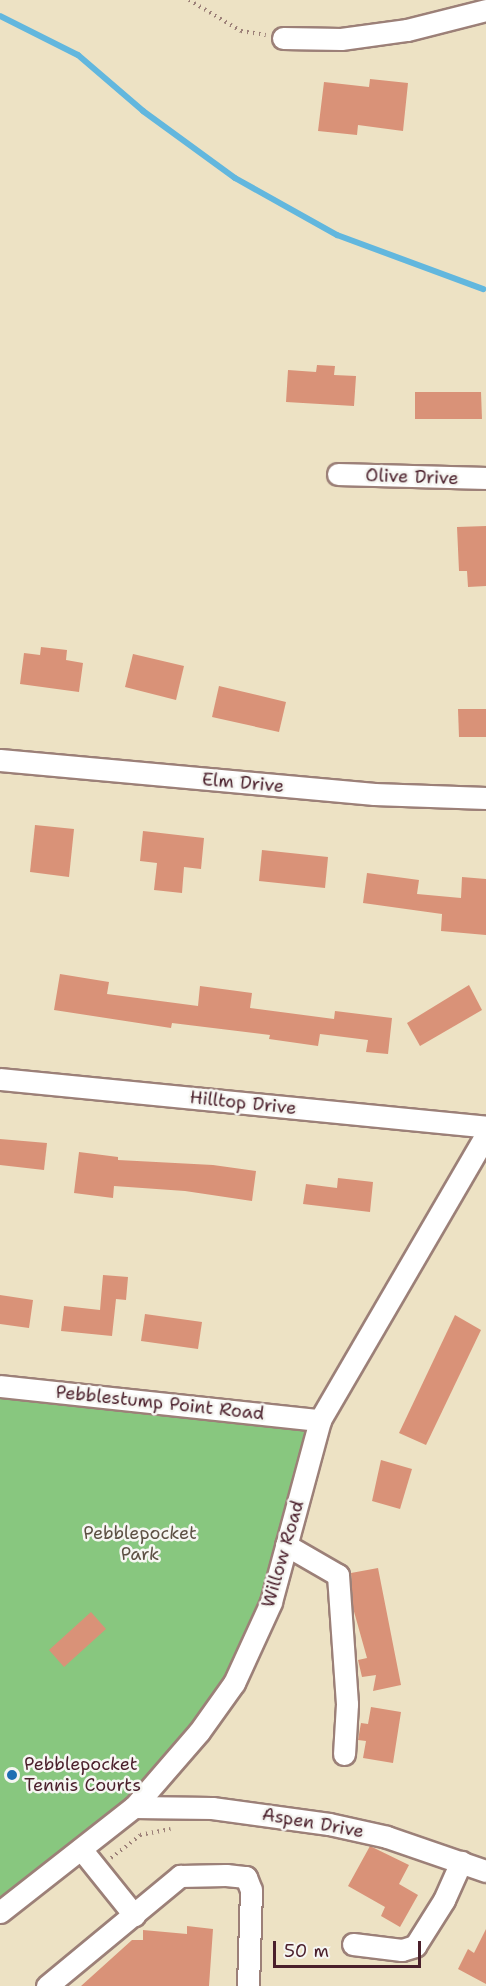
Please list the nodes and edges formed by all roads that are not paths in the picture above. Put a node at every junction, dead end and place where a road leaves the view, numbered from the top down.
1 (486, 10) edge
2 (283, 38) road end
3 (338, 474) dead end
4 (486, 478) edge
5 (0, 760) edge
6 (486, 798) edge
7 (0, 1079) edge
8 (486, 1127) edge
9 (486, 1136) edge
10 (0, 1386) edge
11 (320, 1420) junction
12 (286, 1545) junction
13 (344, 1754) dead end
14 (134, 1807) junction
15 (81, 1849) junction
16 (461, 1862) junction
17 (486, 1870) edge
18 (0, 1912) edge
19 (134, 1915) junction
20 (353, 1944) dead end
21 (47, 1986) edge
22 (248, 1986) edge

1 - 2 street
3 - 4 street, Olive Drive
5 - 6 street, Elm Drive
7 - 8 street, Hilltop Drive
9 - 11 street, Willow Road
10 - 11 street, Pebblestump Point Road
11 - 12 street, Willow Road
12 - 13 street
12 - 14 street, Willow Road
14 - 15 street, Willow Road
14 - 16 street, Aspen Drive
15 - 18 street, Willow Road
15 - 19 street
16 - 17 street, Aspen Drive
16 - 20 street
19 - 21 street
19 - 22 street

